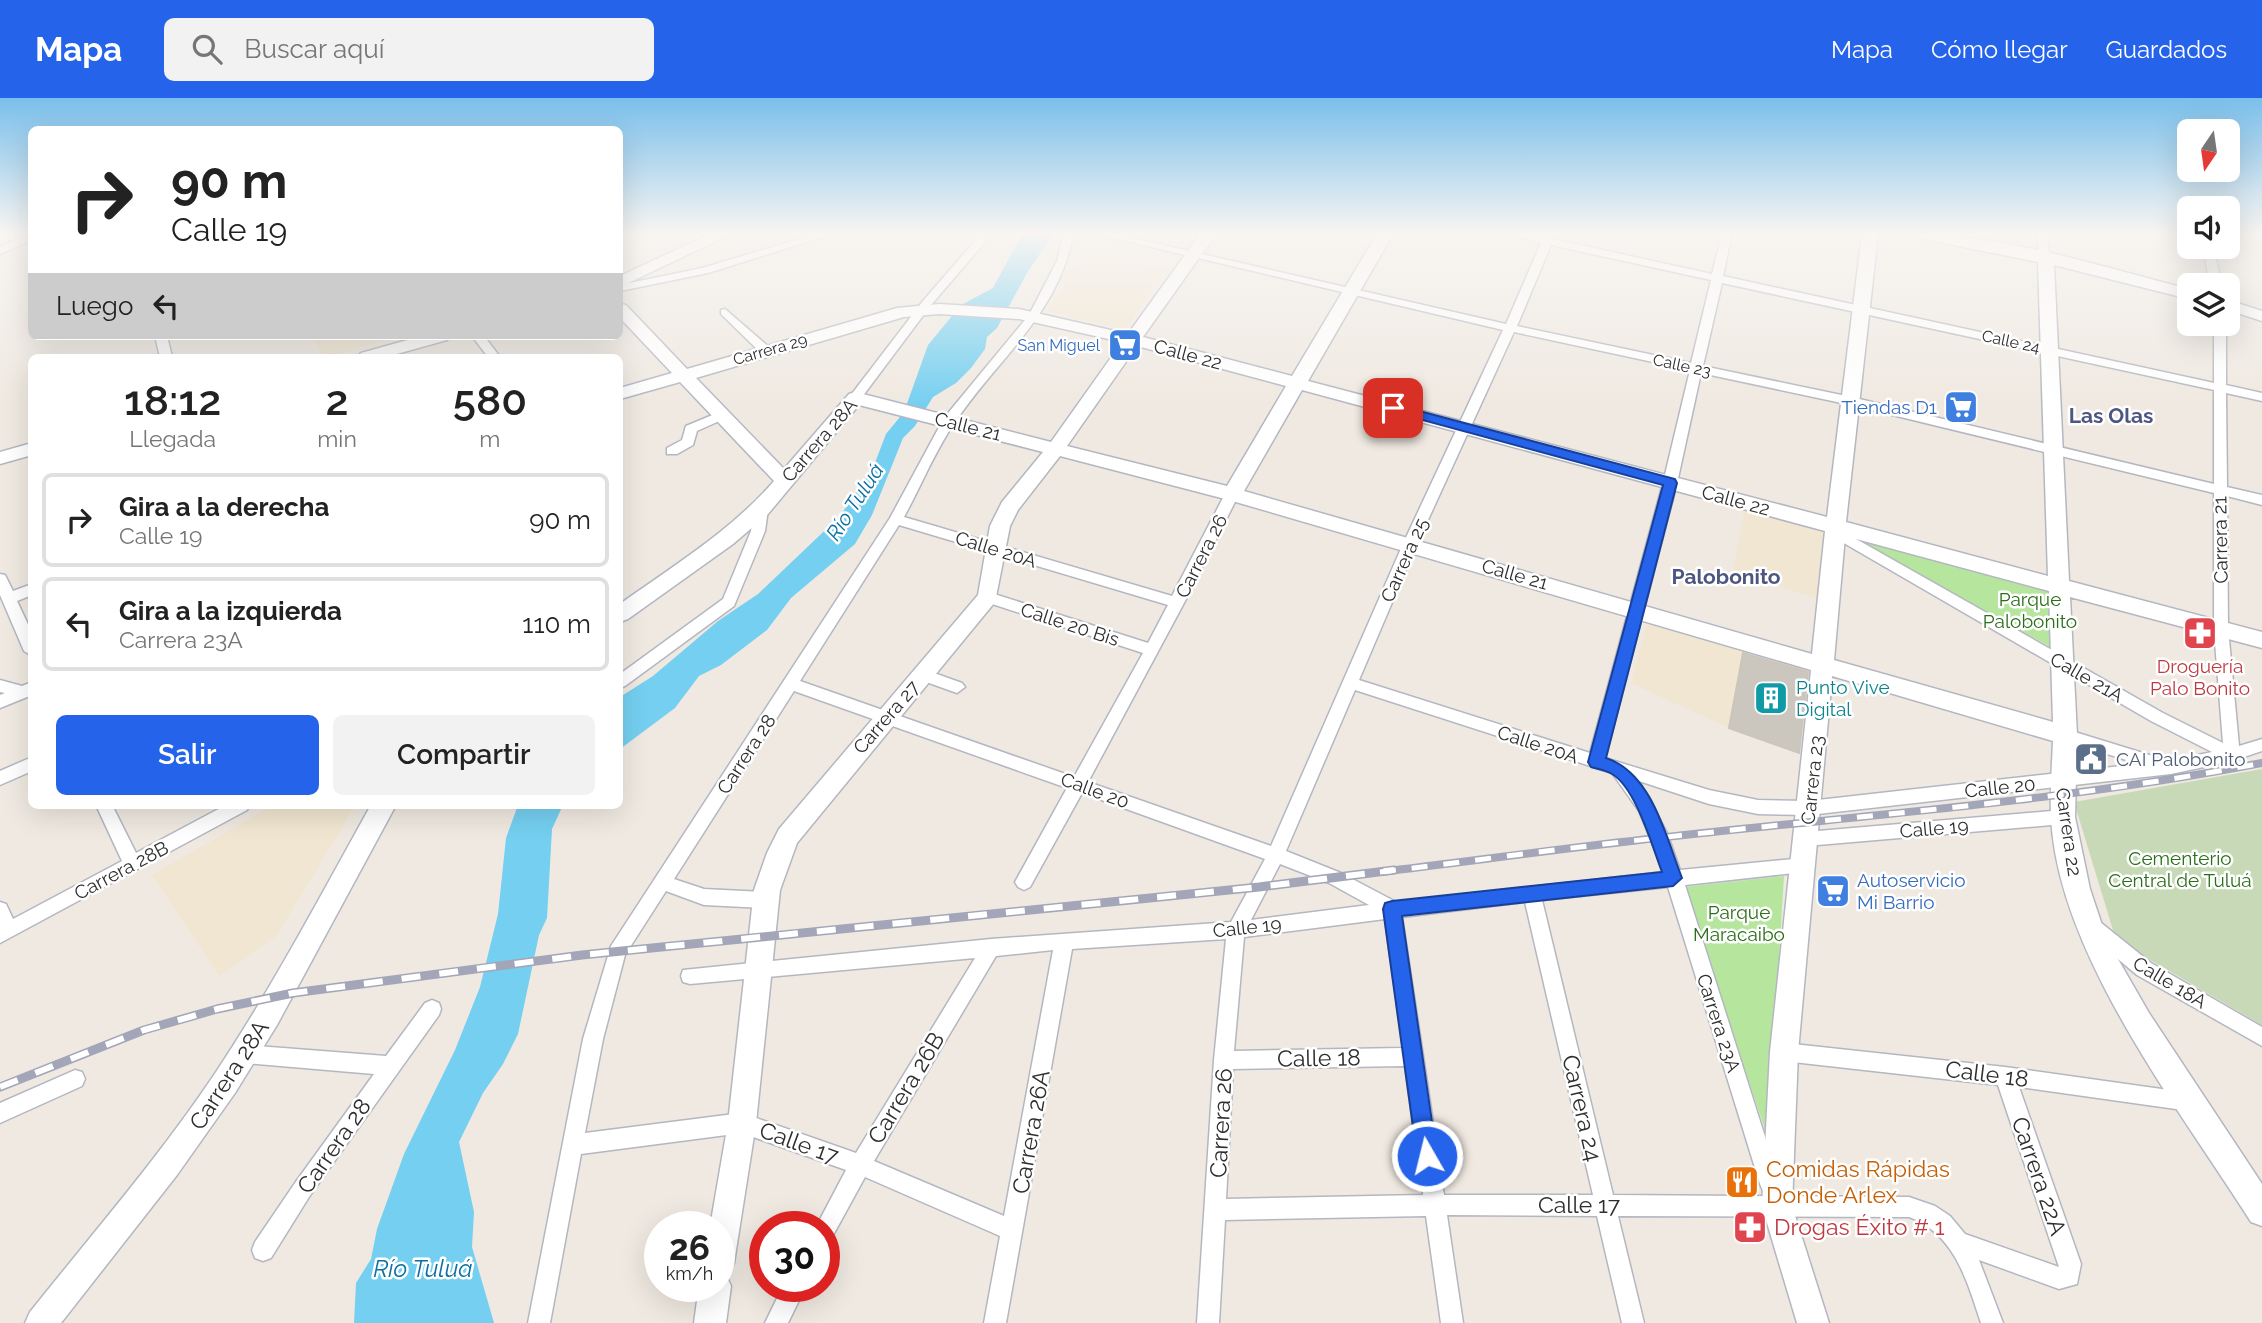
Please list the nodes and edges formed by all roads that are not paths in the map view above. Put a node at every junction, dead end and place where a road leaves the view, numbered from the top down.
1 (937, 291) edge
2 (1042, 291) edge
3 (1167, 291) edge
4 (1352, 291) joint
5 (1526, 291) edge
6 (1716, 291) edge
7 (1782, 291) edge
8 (1864, 291) edge
9 (2047, 291) edge
10 (1862, 308) junction
11 (922, 309) junction
12 (951, 309) joint
13 (2240, 309) edge
14 (623, 312) edge
15 (726, 312) dead end
16 (1026, 315) junction
17 (2262, 316) edge
18 (1510, 328) junction
19 (2220, 336) edge
20 (427, 340) edge
21 (481, 340) edge
22 (1134, 340) junction
23 (2049, 349) junction
24 (766, 351) junction
25 (378, 354) edge
26 (492, 354) edge
27 (1697, 368) junction
28 (683, 374) junction
29 (1299, 383) junction
30 (2218, 387) junction
31 (623, 393) edge
32 (2262, 397) edge
33 (855, 398) junction
34 (1851, 401) junction
35 (722, 415) junction
36 (940, 419) junction
37 (1464, 427) junction
38 (1056, 447) junction
39 (2054, 448) junction
40 (28, 450) edge
41 (672, 451) dead end
42 (0, 458) edge
43 (783, 479) junction
44 (1670, 483) junction
45 (2218, 489) junction
46 (1232, 494) junction
47 (2262, 500) edge
48 (761, 509) junction
49 (896, 519) junction
50 (1835, 529) junction
51 (1410, 544) junction
52 (998, 549) junction
53 (0, 579) edge
54 (2060, 586) junction
55 (28, 591) edge
56 (988, 597) junction
57 (9, 598) junction
58 (1177, 603) junction
59 (1639, 610) junction
60 (623, 612) edge
61 (2221, 629) junction
62 (2262, 640) edge
63 (28, 642) edge
64 (1152, 650) junction
65 (2062, 662) junction
66 (1824, 663) junction
67 (923, 675) junction
68 (623, 680) edge
69 (1350, 683) junction
70 (792, 684) junction
71 (0, 686) edge
72 (957, 687) dead end
73 (27, 690) edge
74 (0, 702) edge
75 (885, 717) junction
76 (2065, 735) junction
77 (2262, 745) edge
78 (2232, 755) junction
79 (1596, 762) junction
80 (28, 764) edge
81 (2171, 767) junction
82 (1617, 768) junction
83 (0, 778) edge
84 (2061, 780) junction
85 (1079, 784) junction
86 (1809, 807) junction
87 (106, 809) edge
88 (234, 809) edge
89 (379, 809) edge
90 (2063, 817) junction
91 (1805, 852) junction
92 (1276, 855) junction
93 (132, 864) junction
94 (1673, 878) junction
95 (662, 881) junction
96 (1024, 882) dead end
97 (1259, 887) joint
98 (1532, 893) junction
99 (766, 900) junction
100 (1392, 909) junction
101 (0, 910) edge
102 (2085, 919) junction
103 (1236, 930) junction
104 (4, 932) edge
105 (1064, 941) junction
106 (991, 947) junction
107 (759, 970) junction
108 (690, 976) dead end
109 (432, 1009) dead end
110 (2262, 1037) edge
111 (1784, 1052) junction
112 (244, 1054) junction
113 (1413, 1056) junction
114 (1224, 1060) junction
115 (390, 1066) junction
116 (2005, 1076) junction
117 (75, 1079) dead end
118 (2190, 1101) junction
119 (0, 1113) edge
120 (742, 1123) junction
121 (572, 1144) junction
122 (860, 1165) junction
123 (1434, 1205) junction
124 (1605, 1205) junction
125 (1777, 1206) junction
126 (1216, 1210) junction
127 (2262, 1210) edge
128 (728, 1211) edge
129 (835, 1211) edge
130 (1013, 1231) junction
131 (1958, 1242) junction
132 (263, 1250) dead end
133 (713, 1302) edge
134 (787, 1302) edge
135 (41, 1323) edge
136 (539, 1323) edge
137 (710, 1323) edge
138 (776, 1323) edge
139 (995, 1323) edge
140 (1208, 1323) edge
141 (1452, 1323) edge
142 (1633, 1323) edge
143 (1813, 1323) edge
144 (1992, 1323) edge

1 - 11 street, Carrera 28A
2 - 16 street, Carrera 28
3 - 22 street, Carrera 27
4 - 18 street, Calle 23
4 - 29 street, Carrera 26
5 - 18 street, Carrera 25
6 - 27 street
7 - 10 street, Calle 24
8 - 10 street, Carrera 23
9 - 23 street, Carrera 22
10 - 23 street, Calle 24
10 - 34 street, Carrera 23
11 - 12 street, Calle 22
11 - 24 street, Carrera 29
11 - 33 street, Carrera 28A
12 - 16 street, Calle 22
13 - 17 street
14 - 28 street
15 - 24 street
16 - 22 street, Calle 22
16 - 36 street, Carrera 28
18 - 27 street, Calle 23
18 - 37 street, Carrera 25
19 - 30 street, Carrera 21
20 - 25 street
21 - 26 street
22 - 29 street, Calle 22
22 - 38 street, Carrera 27
23 - 30 street, Calle 24
23 - 39 street, Carrera 22
24 - 28 street, Carrera 29
27 - 34 street, Calle 23
27 - 44 street
28 - 31 street, Carrera 29
28 - 35 street
29 - 37 street, Calle 22
29 - 46 street, Carrera 26
30 - 32 street, Calle 24
30 - 45 street, Carrera 21
33 - 36 street, Calle 21
33 - 43 street, Carrera 28A
34 - 39 street, Calle 23
34 - 50 street, Carrera 23
35 - 41 street
35 - 43 street
36 - 38 street, Calle 21
36 - 49 street, Carrera 28
37 - 44 street, Calle 22
37 - 51 street, Carrera 25
38 - 46 street, Calle 21
38 - 52 street, Carrera 27
39 - 45 street, Calle 23
39 - 54 street, Carrera 22
40 - 42 street
43 - 48 street, Carrera 28A
44 - 50 street, Calle 22
44 - 59 street
45 - 47 street, Calle 23
45 - 61 street, Carrera 21
46 - 51 street, Calle 21
46 - 58 street, Carrera 26
48 - 60 street, Carrera 28A
48 - 68 street
49 - 52 street, Calle 20A
49 - 70 street, Carrera 28
50 - 54 street, Calle 22
50 - 65 street, Calle 21A
50 - 66 street, Carrera 23
51 - 59 street, Calle 21
51 - 69 street, Carrera 25
52 - 56 street, Carrera 27
52 - 58 street, Calle 20A
53 - 57 street
54 - 61 street, Calle 22
54 - 65 street, Carrera 22
55 - 57 street
56 - 64 street, Calle 20 Bis
56 - 67 street, Carrera 27
57 - 63 street
58 - 64 street, Carrera 26
59 - 66 street, Calle 21
59 - 79 street
61 - 62 street, Calle 22
61 - 78 street, Carrera 21
64 - 85 street, Carrera 26
65 - 76 street, Carrera 22
65 - 78 street, Calle 21A
66 - 76 street, Calle 21
66 - 86 street, Carrera 23
67 - 72 street
67 - 75 street, Carrera 27
69 - 79 street, Calle 20A
69 - 92 street, Carrera 25
70 - 75 street, Calle 20
70 - 95 street, Carrera 28
71 - 73 street
73 - 74 street
75 - 85 street, Calle 20
75 - 99 street, Carrera 27
76 - 81 street, Calle 21
76 - 84 street, Carrera 22
77 - 78 street, Calle 20
78 - 81 street, Calle 20
79 - 82 street, Calle 20A
80 - 83 street
81 - 84 street, Calle 20
82 - 86 street, Calle 20A
82 - 94 street, Carrera 23A
84 - 86 street, Calle 20
84 - 90 street, Carrera 22
85 - 92 street, Calle 20
85 - 96 street, Carrera 26
86 - 91 street, Carrera 23
87 - 93 street
88 - 93 street, Carrera 28B
89 - 112 street, Carrera 28A
90 - 91 street, Calle 19
90 - 102 street, Carrera 22
91 - 94 street, Calle 19
91 - 111 street, Carrera 23
92 - 97 street, Carrera 25
92 - 100 street, Calle 20
93 - 104 street, Carrera 28B
94 - 98 street, Calle 19
94 - 125 street, Carrera 23A
95 - 99 street
95 - 121 street, Carrera 28
97 - 103 street, Carrera 26
98 - 100 street, Calle 19
98 - 124 street, Carrera 24
99 - 107 street, Carrera 27
100 - 103 street, Calle 19
100 - 113 street
101 - 104 street
102 - 110 street, Calle 18A
102 - 118 street, Carrera 22
103 - 105 street, Calle 19
103 - 114 street, Carrera 26
105 - 106 street, Calle 19
105 - 130 street, Carrera 26A
106 - 107 street, Calle 19
106 - 122 street, Carrera 26B
107 - 108 street, Calle 19
107 - 120 street, Carrera 27
109 - 115 street, Carrera 28
111 - 116 street, Calle 18
111 - 125 street, Carrera 23
112 - 115 street
112 - 135 street, Carrera 28A
113 - 114 street, Calle 18
113 - 123 street
114 - 126 street, Carrera 26
115 - 132 street, Carrera 28
116 - 118 street, Calle 18
116 - 131 street, Carrera 22A
117 - 119 street
118 - 127 street, Carrera 22
120 - 121 street, Calle 17
120 - 122 street, Calle 17
120 - 128 street, Carrera 27
121 - 136 street, Carrera 28
122 - 129 street, Carrera 26B
122 - 130 street, Calle 17
123 - 124 street, Calle 17
123 - 126 street, Calle 17
123 - 141 street
124 - 125 street, Calle 17
124 - 142 street, Carrera 24
125 - 131 street, Calle 17
125 - 143 street, Carrera 23
126 - 140 street, Carrera 26
130 - 139 street, Carrera 26A
131 - 144 street
133 - 137 street
134 - 138 street

